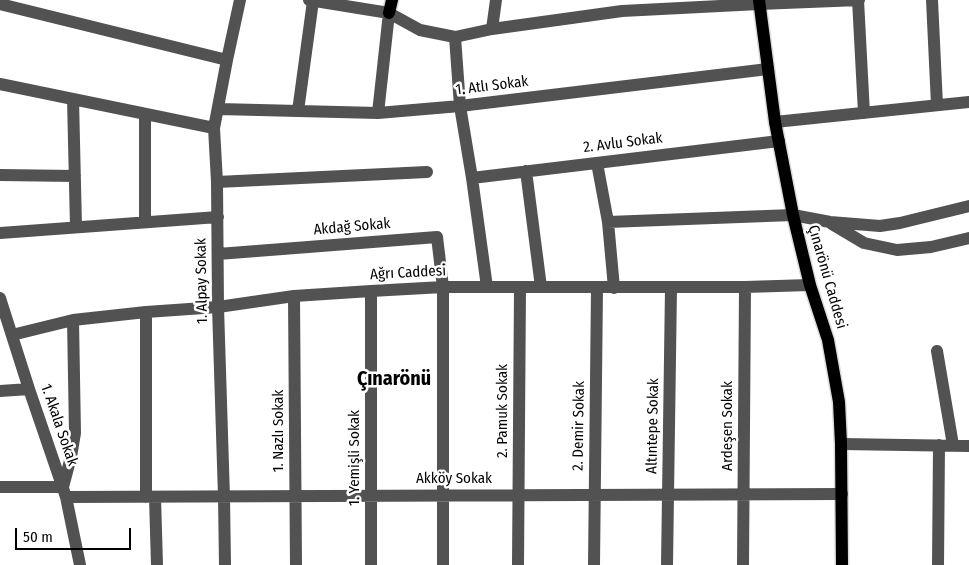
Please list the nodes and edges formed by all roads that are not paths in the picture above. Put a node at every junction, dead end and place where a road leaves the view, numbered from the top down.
1 (240, 0) edge
2 (311, 0) edge
3 (392, 0) edge
4 (496, 0) edge
5 (859, 0) edge
6 (932, 0) edge
7 (759, 2) edge
8 (0, 4) edge
9 (622, 6) edge
10 (389, 13) junction
11 (492, 29) junction
12 (455, 37) junction
13 (227, 60) junction
14 (768, 70) junction
15 (0, 84) edge
16 (73, 99) junction
17 (969, 102) edge
18 (937, 105) junction
19 (460, 106) junction
20 (219, 109) junction
21 (298, 111) junction
22 (378, 113) junction
23 (864, 113) junction
24 (145, 114) junction
25 (775, 122) junction
26 (214, 128) junction
27 (778, 141) junction
28 (597, 163) junction
29 (526, 171) junction
30 (427, 172) dead end
31 (0, 175) edge
32 (74, 176) junction
33 (472, 178) junction
34 (217, 182) junction
35 (969, 206) edge
36 (793, 215) junction
37 (218, 217) junction
38 (145, 222) junction
39 (608, 222) junction
40 (830, 222) junction
41 (76, 227) junction
42 (0, 233) edge
43 (969, 238) edge
44 (218, 254) junction
45 (810, 285) junction
46 (488, 287) junction
47 (745, 287) junction
48 (443, 288) junction
49 (520, 288) junction
50 (541, 288) junction
51 (597, 288) junction
52 (614, 288) junction
53 (671, 288) junction
54 (370, 291) junction
55 (294, 296) junction
56 (0, 298) edge
57 (218, 307) junction
58 (146, 312) junction
59 (2, 315) edge
60 (72, 320) junction
61 (12, 335) junction
62 (937, 351) dead end
63 (30, 390) junction
64 (0, 391) edge
65 (841, 444) junction
66 (939, 445) junction
67 (953, 445) junction
68 (969, 446) edge
69 (0, 487) edge
70 (64, 492) junction
71 (744, 494) junction
72 (842, 494) junction
73 (518, 495) junction
74 (595, 495) junction
75 (668, 495) junction
76 (295, 496) junction
77 (371, 496) junction
78 (443, 496) junction
79 (151, 497) junction
80 (224, 497) junction
81 (80, 565) edge
82 (157, 565) edge
83 (225, 565) edge
84 (296, 565) edge
85 (371, 565) edge
86 (443, 565) edge
87 (518, 565) edge
88 (594, 565) edge
89 (667, 565) edge
90 (743, 565) edge
91 (842, 565) edge
92 (938, 565) edge

1 - 13 street, 1. Alpay Sokak
2 - 10 street
2 - 21 street
3 - 10 main road
4 - 11 street
5 - 7 street
5 - 23 street
6 - 18 street
7 - 9 street
7 - 14 main road, Çınarönü Caddesi
8 - 13 street
9 - 11 street
10 - 12 street
10 - 22 street
11 - 12 street
12 - 19 street
13 - 20 street, 1. Alpay Sokak
14 - 19 street, 1. Atlı Sokak
14 - 25 main road, Çınarönü Caddesi
15 - 16 street
16 - 24 street
16 - 32 street
17 - 18 street
18 - 23 street
19 - 22 street, 1. Atlı Sokak
19 - 33 street
20 - 21 street, 1. Atlı Sokak
20 - 26 street, 1. Alpay Sokak
21 - 22 street, 1. Atlı Sokak
23 - 25 street
24 - 26 street
24 - 38 street
25 - 27 main road, Çınarönü Caddesi
26 - 34 street, 1. Alpay Sokak
27 - 28 street, 2. Avlu Sokak
27 - 36 main road, Çınarönü Caddesi
28 - 29 street, 2. Avlu Sokak
28 - 39 street
29 - 33 street, 2. Avlu Sokak
29 - 50 street
30 - 34 street
31 - 32 street
32 - 41 street
33 - 46 street
34 - 37 street, 1. Alpay Sokak
35 - 40 street
36 - 39 street
36 - 40 street
36 - 45 main road, Çınarönü Caddesi
37 - 38 street
37 - 44 street, 1. Alpay Sokak
38 - 41 street
39 - 52 street
40 - 43 street
41 - 42 street
44 - 48 street, Akdağ Sokak
44 - 57 street, 1. Alpay Sokak
45 - 47 street, Ağrı Caddesi
45 - 65 main road, Çınarönü Caddesi
46 - 48 street, Ağrı Caddesi
46 - 49 street, Ağrı Caddesi
47 - 53 street, Ağrı Caddesi
47 - 71 street, Ardeşen Sokak
48 - 54 street, Ağrı Caddesi
48 - 78 street
49 - 50 street, Ağrı Caddesi
49 - 73 street, 2. Pamuk Sokak
50 - 51 street, Ağrı Caddesi
51 - 52 street, Ağrı Caddesi
51 - 74 street, 2. Demir Sokak
52 - 53 street, Ağrı Caddesi
53 - 75 street, Altıntepe Sokak
54 - 55 street, Ağrı Caddesi
54 - 77 street, 1. Yemişli Sokak
55 - 57 street, Ağrı Caddesi
55 - 76 street, 1. Nazlı Sokak
56 - 59 street, 1. Akala Sokak
57 - 58 street, Ağrı Caddesi
57 - 80 street, 1. Alpay Sokak
58 - 60 street, Ağrı Caddesi
58 - 79 street
59 - 61 street, 1. Akala Sokak
60 - 61 street, Ağrı Caddesi
60 - 70 street
61 - 63 street, 1. Akala Sokak
62 - 67 street
63 - 64 street
63 - 70 street, 1. Akala Sokak
65 - 66 street
65 - 72 main road, Çınarönü Caddesi
66 - 67 street
66 - 92 street
67 - 68 street
69 - 70 street, Akköy Sokak
70 - 79 street, Akköy Sokak
70 - 81 street, 1. Akala Sokak
71 - 72 street, Akköy Sokak
71 - 75 street, Akköy Sokak
71 - 90 street, Ardeşen Sokak
72 - 91 main road, Çınarönü Caddesi
73 - 74 street, Akköy Sokak
73 - 78 street, Akköy Sokak
73 - 87 street, 2. Pamuk Sokak
74 - 75 street, Akköy Sokak
74 - 88 street, 2. Demir Sokak
75 - 89 street, Altıntepe Sokak
76 - 77 street, Akköy Sokak
76 - 80 street, Akköy Sokak
76 - 84 street, 1. Nazlı Sokak
77 - 78 street, Akköy Sokak
77 - 85 street, 1. Yemişli Sokak
78 - 86 street
79 - 80 street, Akköy Sokak
79 - 82 street
80 - 83 street, 1. Alpay Sokak

